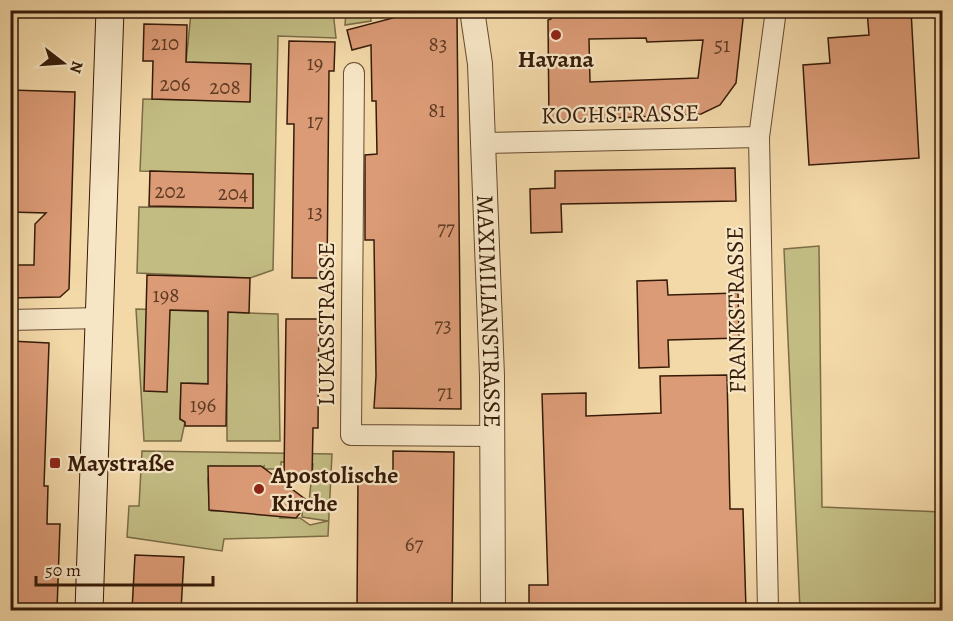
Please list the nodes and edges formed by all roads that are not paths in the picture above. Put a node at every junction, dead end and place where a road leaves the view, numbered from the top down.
1 (110, 10) edge
2 (472, 10) edge
3 (776, 10) edge
4 (354, 73) dead end
5 (759, 137) junction
6 (483, 143) junction
7 (100, 318) junction
8 (10, 320) edge
9 (492, 436) junction
10 (89, 610) edge
11 (493, 610) edge
12 (768, 610) edge

1 - 7 main road
2 - 6 street, MAXIMILIANSTRASSE
3 - 5 street, FRANKSTRASSE
4 - 9 street, LUKASSTRASSE
5 - 6 street, KOCHSTRASSE
5 - 12 street, FRANKSTRASSE
6 - 9 street, MAXIMILIANSTRASSE
7 - 8 street
7 - 10 main road
9 - 11 street, MAXIMILIANSTRASSE

